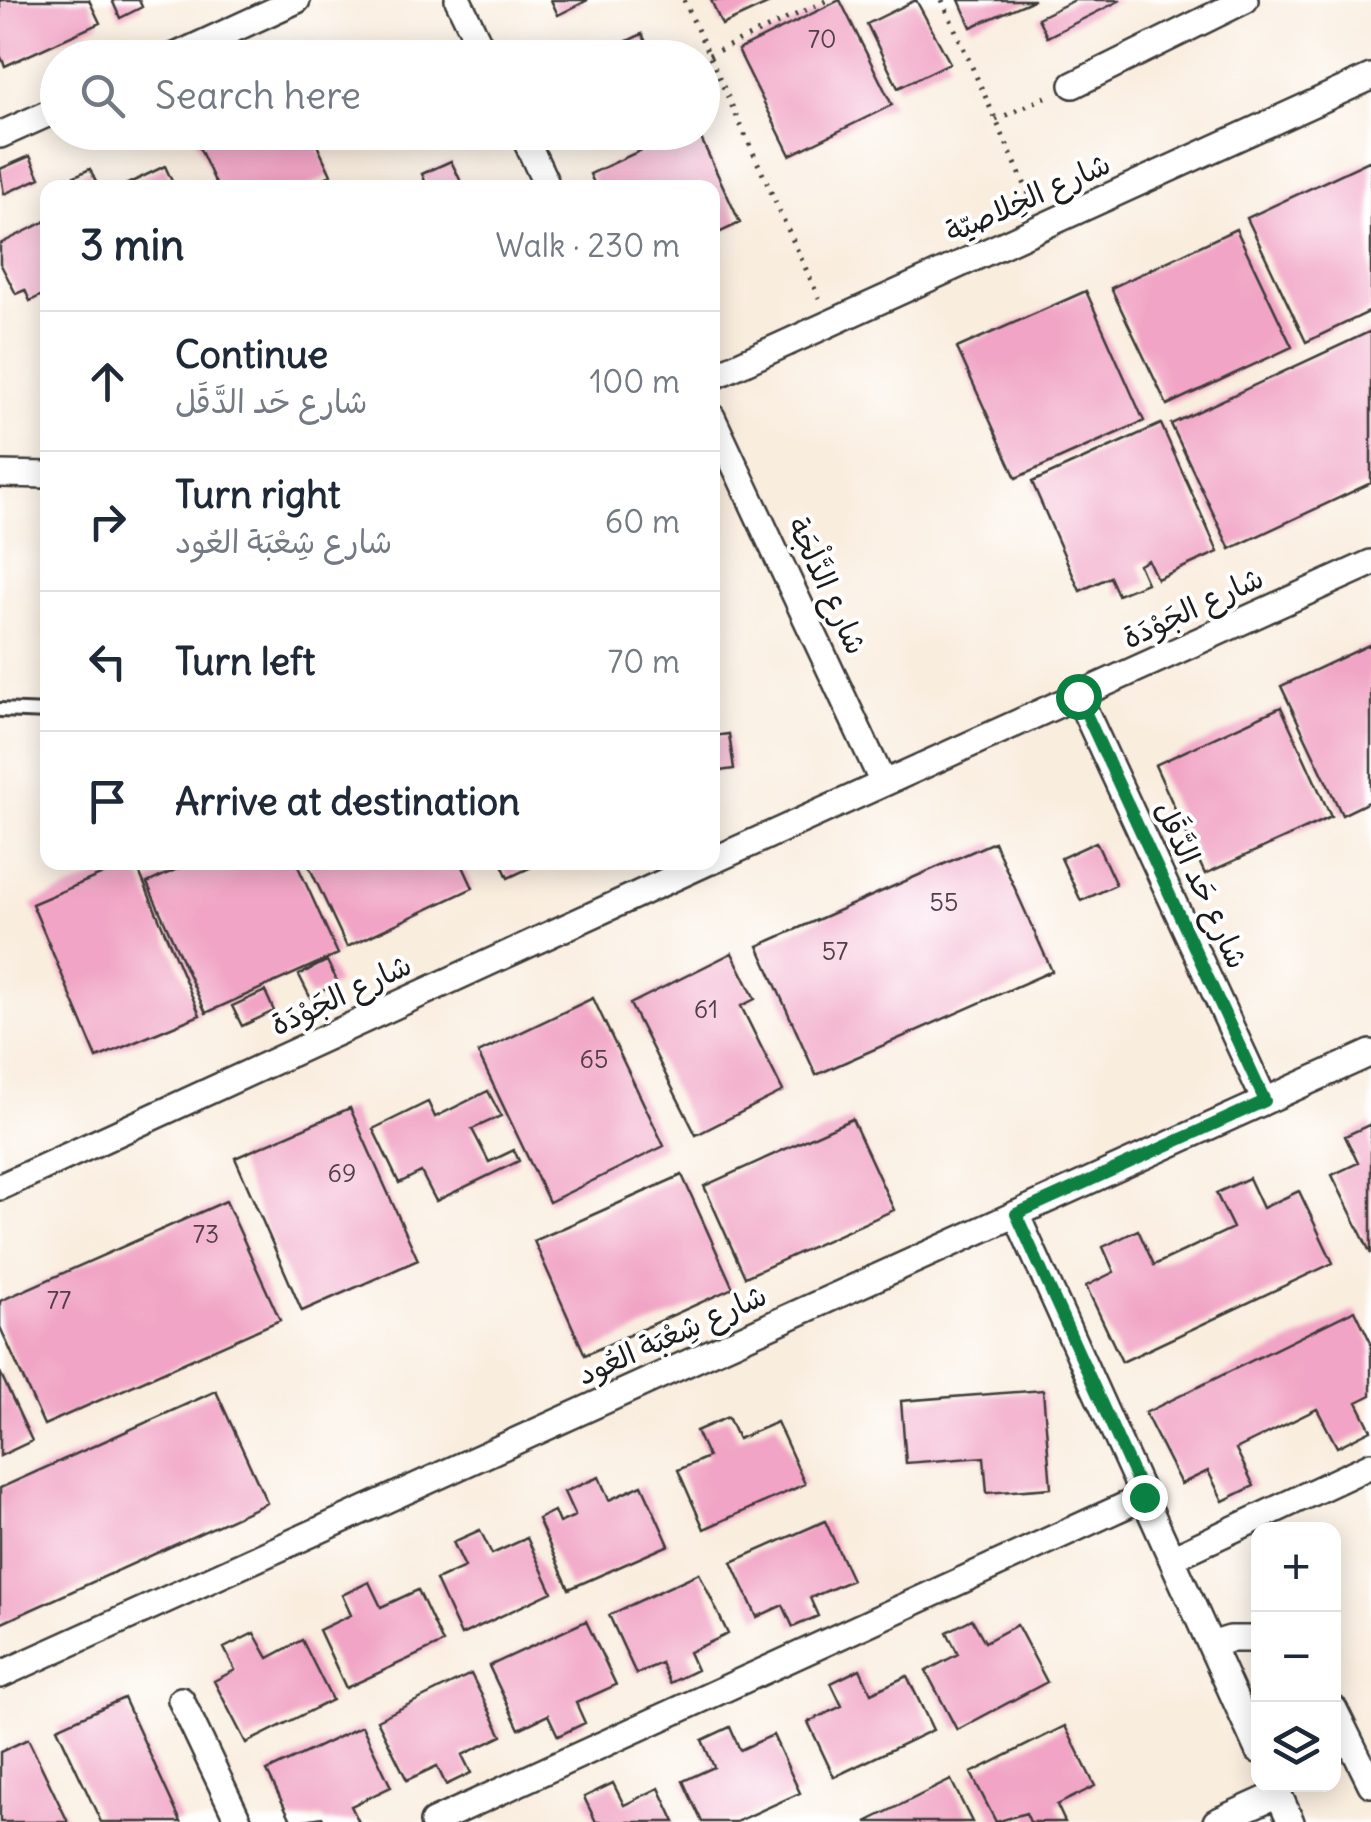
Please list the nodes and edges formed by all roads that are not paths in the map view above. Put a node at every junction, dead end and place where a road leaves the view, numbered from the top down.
1 (297, 0) edge
2 (458, 0) edge
3 (1245, 0) edge
4 (210, 40) edge
5 (477, 40) edge
6 (1371, 78) edge
7 (1073, 85) road end
8 (40, 117) edge
9 (0, 135) edge
10 (530, 150) edge
11 (544, 180) edge
12 (720, 373) edge
13 (720, 433) edge
14 (0, 474) edge
15 (40, 475) edge
16 (1371, 563) edge
17 (1078, 696) junction
18 (0, 710) edge
19 (40, 712) edge
20 (883, 782) junction
21 (720, 857) edge
22 (693, 870) edge
23 (1371, 1053) edge
24 (1265, 1101) junction
25 (0, 1187) edge
26 (1016, 1214) junction
27 (1371, 1465) edge
28 (1144, 1497) junction
29 (1172, 1558) junction
30 (1251, 1639) edge
31 (1211, 1645) junction
32 (0, 1675) edge
33 (181, 1700) dead end
34 (1341, 1723) edge
35 (1251, 1734) edge
36 (1371, 1784) edge
37 (1271, 1792) edge
38 (1277, 1792) edge
39 (239, 1822) edge
40 (433, 1822) edge
41 (1216, 1822) edge
42 (1291, 1822) edge

1 - 4 street
2 - 5 street
3 - 7 street
6 - 12 street, شارع الخِلاصيّة
8 - 9 street
10 - 11 street
13 - 20 street, شارع الدَّلْجَة
14 - 15 street
16 - 17 street, شارع الجَوْدَة
17 - 20 street, شارع الجَوْدَة
17 - 24 street, شارع حَد الدَّقَل
18 - 19 lane
20 - 21 street, شارع الجَوْدَة
22 - 25 street, شارع الجَوْدَة
23 - 24 street, شارع شِعْبَة العُود
24 - 26 street, شارع شِعْبَة العُود
26 - 28 street
26 - 32 street, شارع شِعْبَة العُود
27 - 29 street
28 - 29 street
28 - 40 street
29 - 31 street
30 - 31 street
31 - 35 street
33 - 39 street
34 - 36 street
37 - 41 street
38 - 42 street

